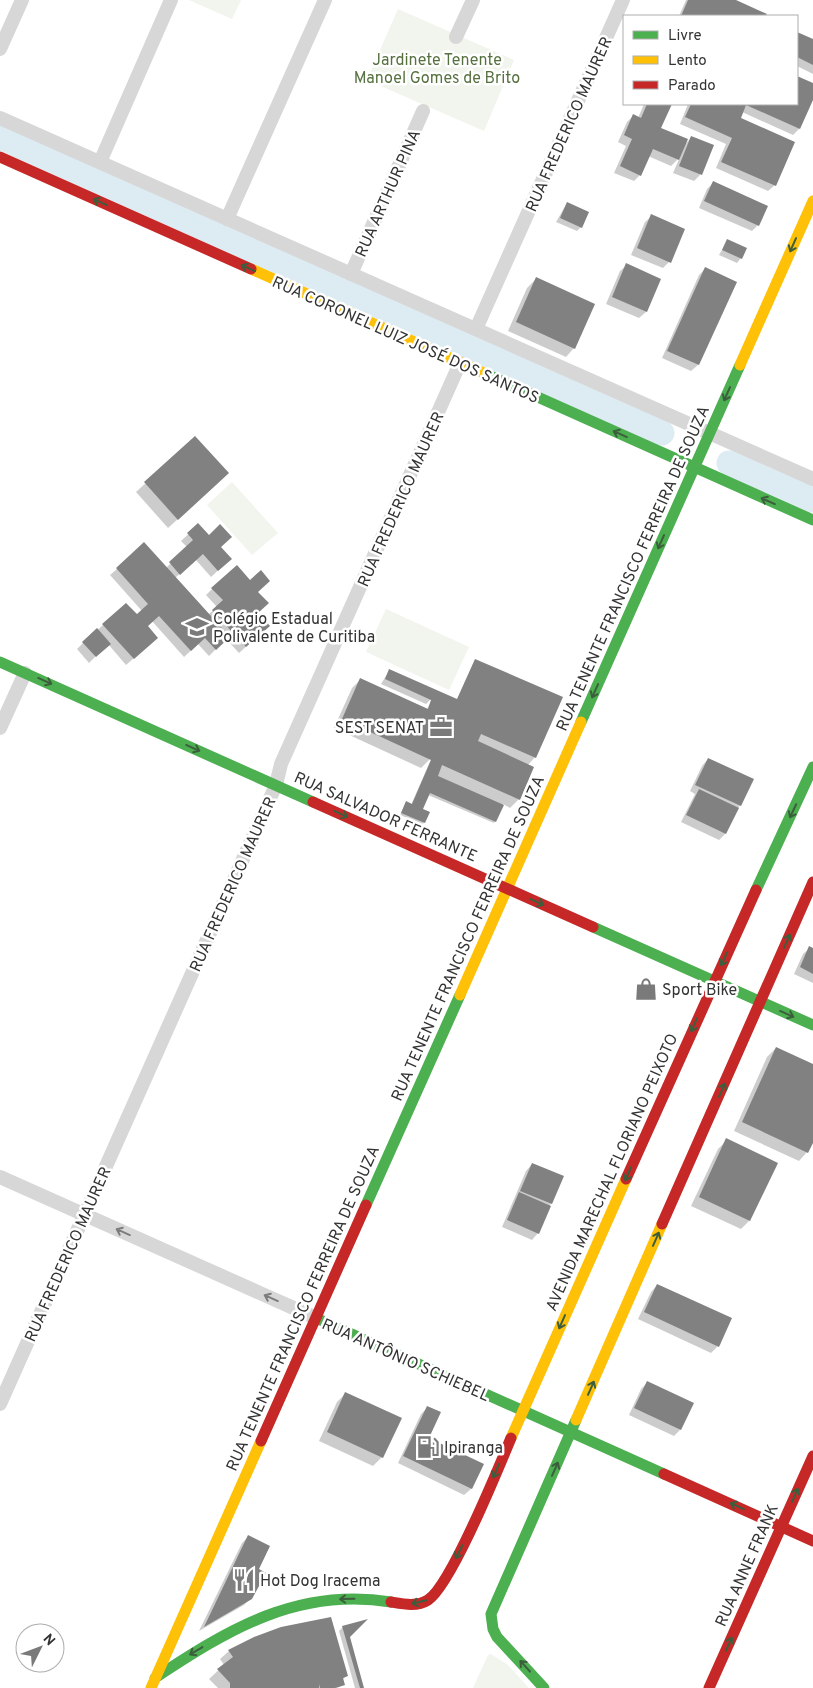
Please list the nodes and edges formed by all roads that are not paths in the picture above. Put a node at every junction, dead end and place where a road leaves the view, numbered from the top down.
1 (22, 0) edge
2 (171, 0) edge
3 (325, 0) edge
4 (473, 0) edge
5 (623, 0) edge
6 (456, 37) dead end
7 (0, 49) edge
8 (423, 112) dead end
9 (0, 118) edge
10 (0, 157) edge
11 (100, 162) junction
12 (813, 201) edge
13 (227, 219) junction
14 (351, 274) junction
15 (476, 329) junction
16 (460, 363) junction
17 (710, 433) junction
18 (694, 468) junction
19 (813, 479) edge
20 (813, 520) edge
21 (0, 662) edge
22 (25, 673) junction
23 (0, 728) edge
24 (813, 767) edge
25 (276, 785) junction
26 (813, 882) edge
27 (507, 889) junction
28 (714, 981) junction
29 (760, 1002) junction
30 (813, 1025) edge
31 (0, 1177) edge
32 (84, 1215) junction
33 (316, 1318) junction
34 (0, 1404) edge
35 (522, 1410) junction
36 (571, 1432) junction
37 (813, 1456) edge
38 (782, 1526) junction
39 (813, 1540) edge
40 (153, 1683) edge
41 (544, 1688) edge
42 (709, 1688) edge

1 - 7 street
2 - 11 street
3 - 13 street
4 - 6 street
5 - 15 street, RUA FREDERICO MAURER
8 - 14 street, RUA ARTHUR PINA
9 - 11 street
16 -> 10 main road, RUA CORONEL LUIZ JOSÉ DOS SANTOS
11 - 13 street
12 -> 17 main road, RUA TENENTE FRANCISCO FERREIRA DE SOUZA
13 - 14 street
14 - 15 street
15 - 17 street
18 -> 16 main road, RUA CORONEL LUIZ JOSÉ DOS SANTOS
16 - 25 street, RUA FREDERICO MAURER
17 - 18 main road, RUA TENENTE FRANCISCO FERREIRA DE SOUZA
17 - 19 street
20 -> 18 main road, RUA CORONEL LUIZ JOSÉ DOS SANTOS
18 -> 27 main road, RUA TENENTE FRANCISCO FERREIRA DE SOUZA
21 - 22 main road, RUA SALVADOR FERRANTE
22 - 23 street
22 -> 25 main road, RUA SALVADOR FERRANTE
24 -> 28 main road, AVENIDA MARECHAL FLORIANO PEIXOTO
25 -> 27 main road, RUA SALVADOR FERRANTE
25 - 32 street, RUA FREDERICO MAURER
29 -> 26 main road
27 -> 28 main road, RUA SALVADOR FERRANTE
27 - 33 main road, RUA TENENTE FRANCISCO FERREIRA DE SOUZA
28 - 29 main road, RUA SALVADOR FERRANTE
28 -> 35 main road, AVENIDA MARECHAL FLORIANO PEIXOTO
29 -> 30 main road, RUA SALVADOR FERRANTE
36 -> 29 main road
31 - 32 street, RUA ANTÔNIO SCHIEBEL
33 -> 32 street, RUA ANTÔNIO SCHIEBEL
32 - 34 street, RUA FREDERICO MAURER
33 - 35 main road, RUA ANTÔNIO SCHIEBEL
33 - 40 main road, RUA TENENTE FRANCISCO FERREIRA DE SOUZA
35 - 36 main road, RUA ANTÔNIO SCHIEBEL
35 -> 40 main road, AVENIDA MARECHAL FLORIANO PEIXOTO
38 -> 36 main road, RUA ANTÔNIO SCHIEBEL
41 -> 36 main road
38 -> 37 main road, RUA ANNE FRANK
38 - 39 main road, RUA ANTÔNIO SCHIEBEL
42 -> 38 main road, RUA ANNE FRANK

